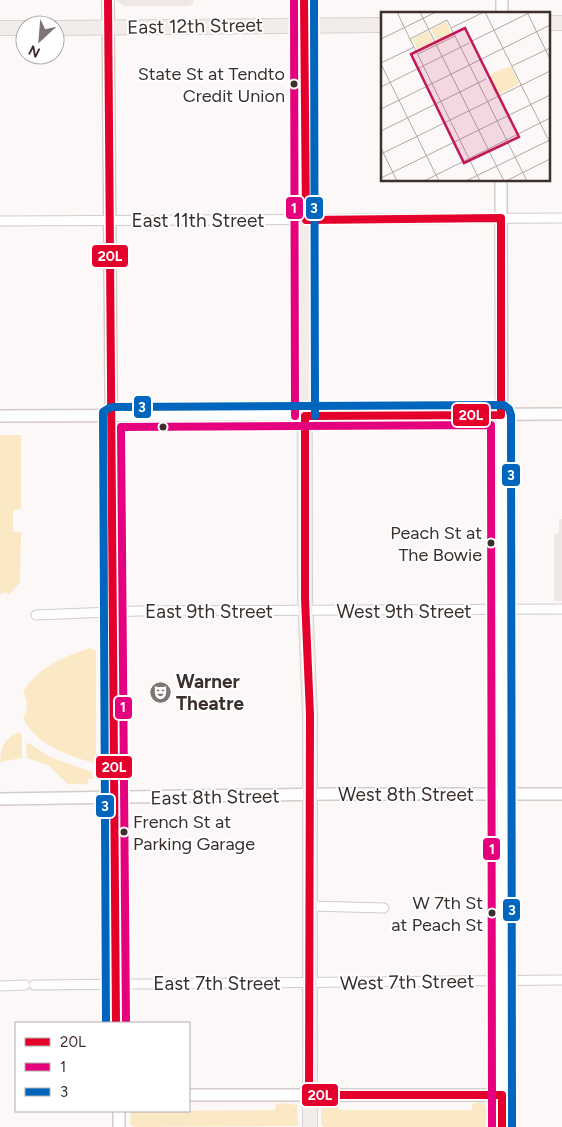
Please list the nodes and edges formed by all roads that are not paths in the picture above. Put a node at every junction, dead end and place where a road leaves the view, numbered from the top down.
1 (108, 0) edge
2 (304, 0) edge
3 (304, 25) junction
4 (381, 25) edge
5 (108, 27) junction
6 (0, 28) edge
7 (15, 28) edge
8 (65, 28) edge
9 (501, 181) edge
10 (501, 218) junction
11 (562, 218) edge
12 (306, 220) junction
13 (109, 221) junction
14 (0, 222) edge
15 (562, 414) edge
16 (501, 415) junction
17 (0, 416) edge
18 (305, 416) junction
19 (111, 417) junction
20 (502, 610) junction
21 (562, 610) edge
22 (306, 611) junction
23 (113, 613) junction
24 (36, 615) dead end
25 (504, 794) junction
26 (562, 794) edge
27 (309, 795) junction
28 (113, 798) junction
29 (0, 799) edge
30 (311, 906) junction
31 (384, 908) dead end
32 (562, 980) edge
33 (503, 981) junction
34 (115, 984) junction
35 (311, 984) junction
36 (0, 986) edge
37 (116, 1022) edge
38 (310, 1095) junction
39 (502, 1095) junction
40 (190, 1096) edge
41 (119, 1112) edge
42 (119, 1127) edge
43 (310, 1127) edge
44 (502, 1127) edge

1 - 5 main road
2 - 3 main road
3 - 4 main road, East 12th Street
3 - 5 main road, East 12th Street
3 - 12 main road
5 - 8 main road, East 12th Street
5 - 13 main road
6 - 7 main road
9 - 10 main road
10 - 11 street, East 11th Street
10 - 12 street, East 11th Street
10 - 16 main road
12 - 13 street, East 11th Street
12 - 18 main road
13 - 14 street, East 11th Street
13 - 19 main road
15 - 16 main road
16 - 18 main road
16 - 20 main road
17 - 19 main road
18 - 19 main road
18 - 22 main road
19 - 23 main road
20 - 21 street, West 9th Street
20 - 22 street, West 9th Street
20 - 25 main road
22 - 23 street, East 9th Street
22 - 27 main road
23 - 24 street, East 9th Street
23 - 28 main road
25 - 26 main road, West 8th Street
25 - 27 main road, West 8th Street
25 - 33 main road
27 - 28 main road, East 8th Street
27 - 30 main road
28 - 29 main road, East 8th Street
28 - 34 main road
30 - 31 street
30 - 35 main road
32 - 33 street, West 7th Street
33 - 35 street, West 7th Street
33 - 39 main road
34 - 35 street, East 7th Street
34 - 36 street, East 7th Street
34 - 37 main road
35 - 38 main road
38 - 39 main road
38 - 40 main road
38 - 43 main road
39 - 44 main road
41 - 42 main road

